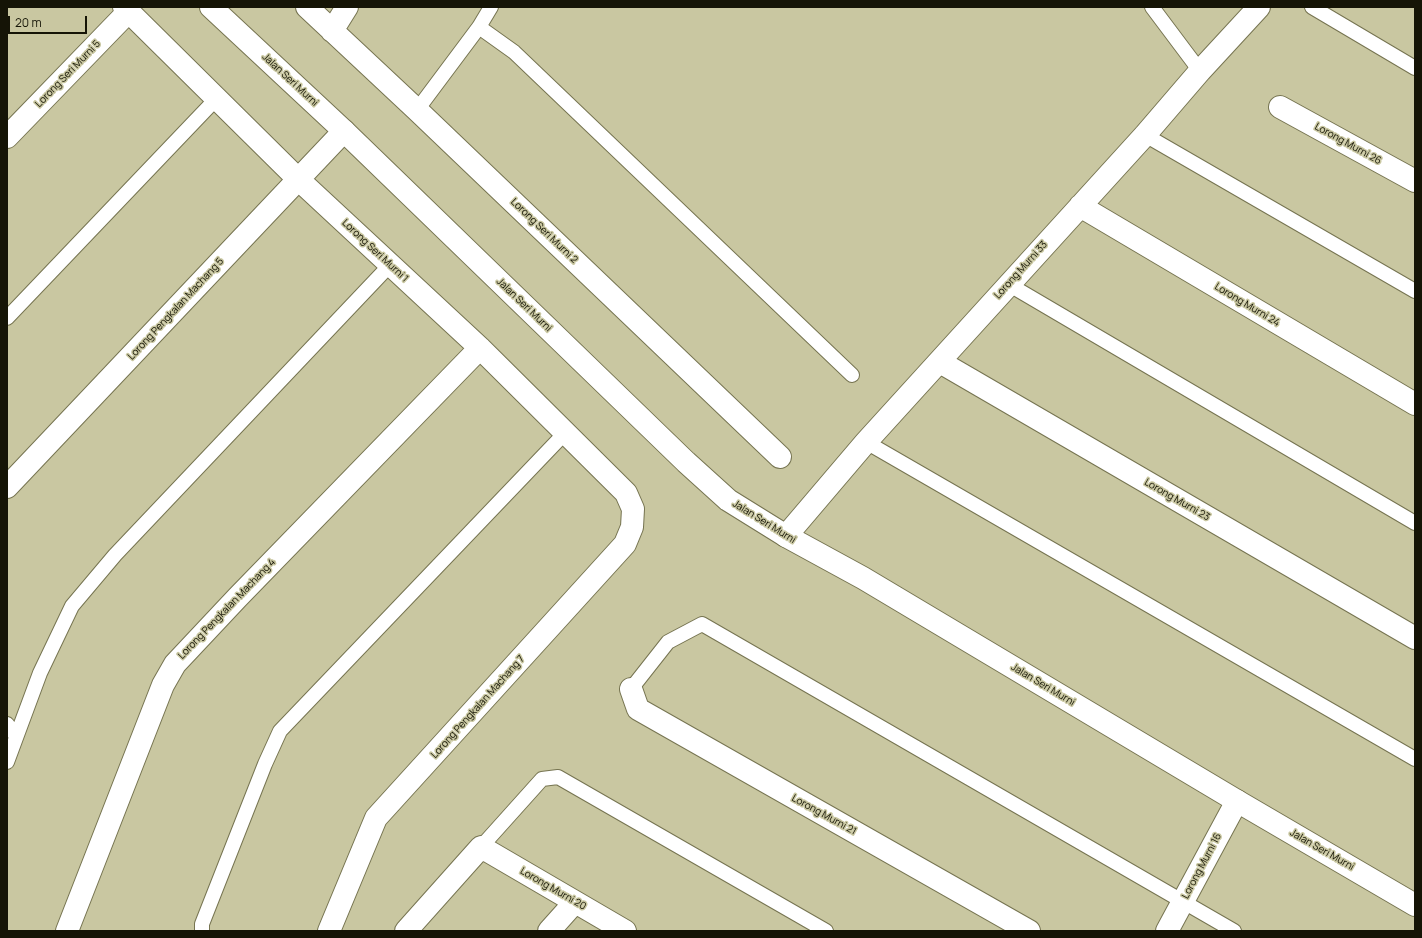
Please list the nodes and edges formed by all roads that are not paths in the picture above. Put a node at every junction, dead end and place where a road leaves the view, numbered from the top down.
1 (211, 7) edge
2 (306, 7) edge
3 (348, 7) edge
4 (492, 7) edge
5 (1152, 7) edge
6 (1259, 7) edge
7 (1312, 7) edge
8 (127, 9) edge
9 (479, 27) junction
10 (332, 31) junction
11 (1415, 68) edge
12 (1200, 71) junction
13 (217, 98) junction
14 (1280, 107) dead end
15 (417, 110) junction
16 (344, 131) junction
17 (1145, 135) junction
18 (7, 137) edge
19 (298, 179) junction
20 (1415, 181) edge
21 (1080, 206) junction
22 (390, 265) junction
23 (1008, 284) junction
24 (1415, 291) edge
25 (7, 318) edge
26 (480, 348) junction
27 (940, 362) junction
28 (852, 375) dead end
29 (1415, 404) edge
30 (565, 433) junction
31 (866, 442) junction
32 (780, 457) dead end
33 (7, 487) edge
34 (626, 493) joint
35 (1415, 524) edge
36 (786, 536) junction
37 (1415, 638) edge
38 (631, 689) joint
39 (7, 724) edge
40 (16, 736) junction
41 (1415, 759) edge
42 (7, 762) edge
43 (1237, 801) junction
44 (481, 847) junction
45 (575, 902) junction
46 (1183, 902) junction
47 (1415, 905) edge
48 (67, 931) edge
49 (202, 931) edge
50 (329, 931) edge
51 (406, 931) edge
52 (549, 931) edge
53 (625, 931) edge
54 (826, 931) edge
55 (1029, 931) edge
56 (1167, 931) edge
57 (1234, 931) edge

1 - 16 street, Jalan Seri Murni
2 - 10 street, Lorong Seri Murni 2
3 - 10 street
4 - 9 lane
5 - 12 lane
6 - 12 street, Lorong Murni 33
7 - 11 lane
8 - 13 street, Lorong Seri Murni 1
8 - 18 street, Lorong Seri Murni 5
9 - 15 lane
9 - 28 lane
10 - 15 street, Lorong Seri Murni 2
12 - 17 street, Lorong Murni 33
13 - 19 street, Lorong Seri Murni 1
13 - 25 lane
14 - 20 street, Lorong Murni 26
15 - 32 street, Lorong Seri Murni 2
16 - 19 street, Lorong Pengkalan Machang 5
16 - 36 street, Jalan Seri Murni
17 - 21 street, Lorong Murni 33
17 - 24 lane
19 - 22 street, Lorong Seri Murni 1
19 - 33 street, Lorong Pengkalan Machang 5
21 - 23 street, Lorong Murni 33
21 - 29 street, Lorong Murni 24
22 - 26 street, Lorong Seri Murni 1
22 - 40 lane
23 - 27 street, Lorong Murni 33
23 - 35 lane
26 - 30 street, Lorong Seri Murni 1
26 - 48 street, Lorong Pengkalan Machang 4
27 - 31 street, Lorong Murni 33
27 - 37 street, Lorong Murni 23
30 - 34 street, Lorong Seri Murni 1
30 - 49 lane
31 - 36 street, Lorong Murni 33
31 - 41 lane
34 - 50 street, Lorong Pengkalan Machang 7
36 - 43 street, Jalan Seri Murni
38 - 46 lane
38 - 55 street, Lorong Murni 21
39 - 40 lane
40 - 42 lane
43 - 46 street, Lorong Murni 16
43 - 47 street, Jalan Seri Murni
44 - 45 street, Lorong Murni 20
44 - 51 street
44 - 54 lane
45 - 52 street
45 - 53 street, Lorong Murni 20
46 - 56 street, Lorong Murni 16
46 - 57 lane

